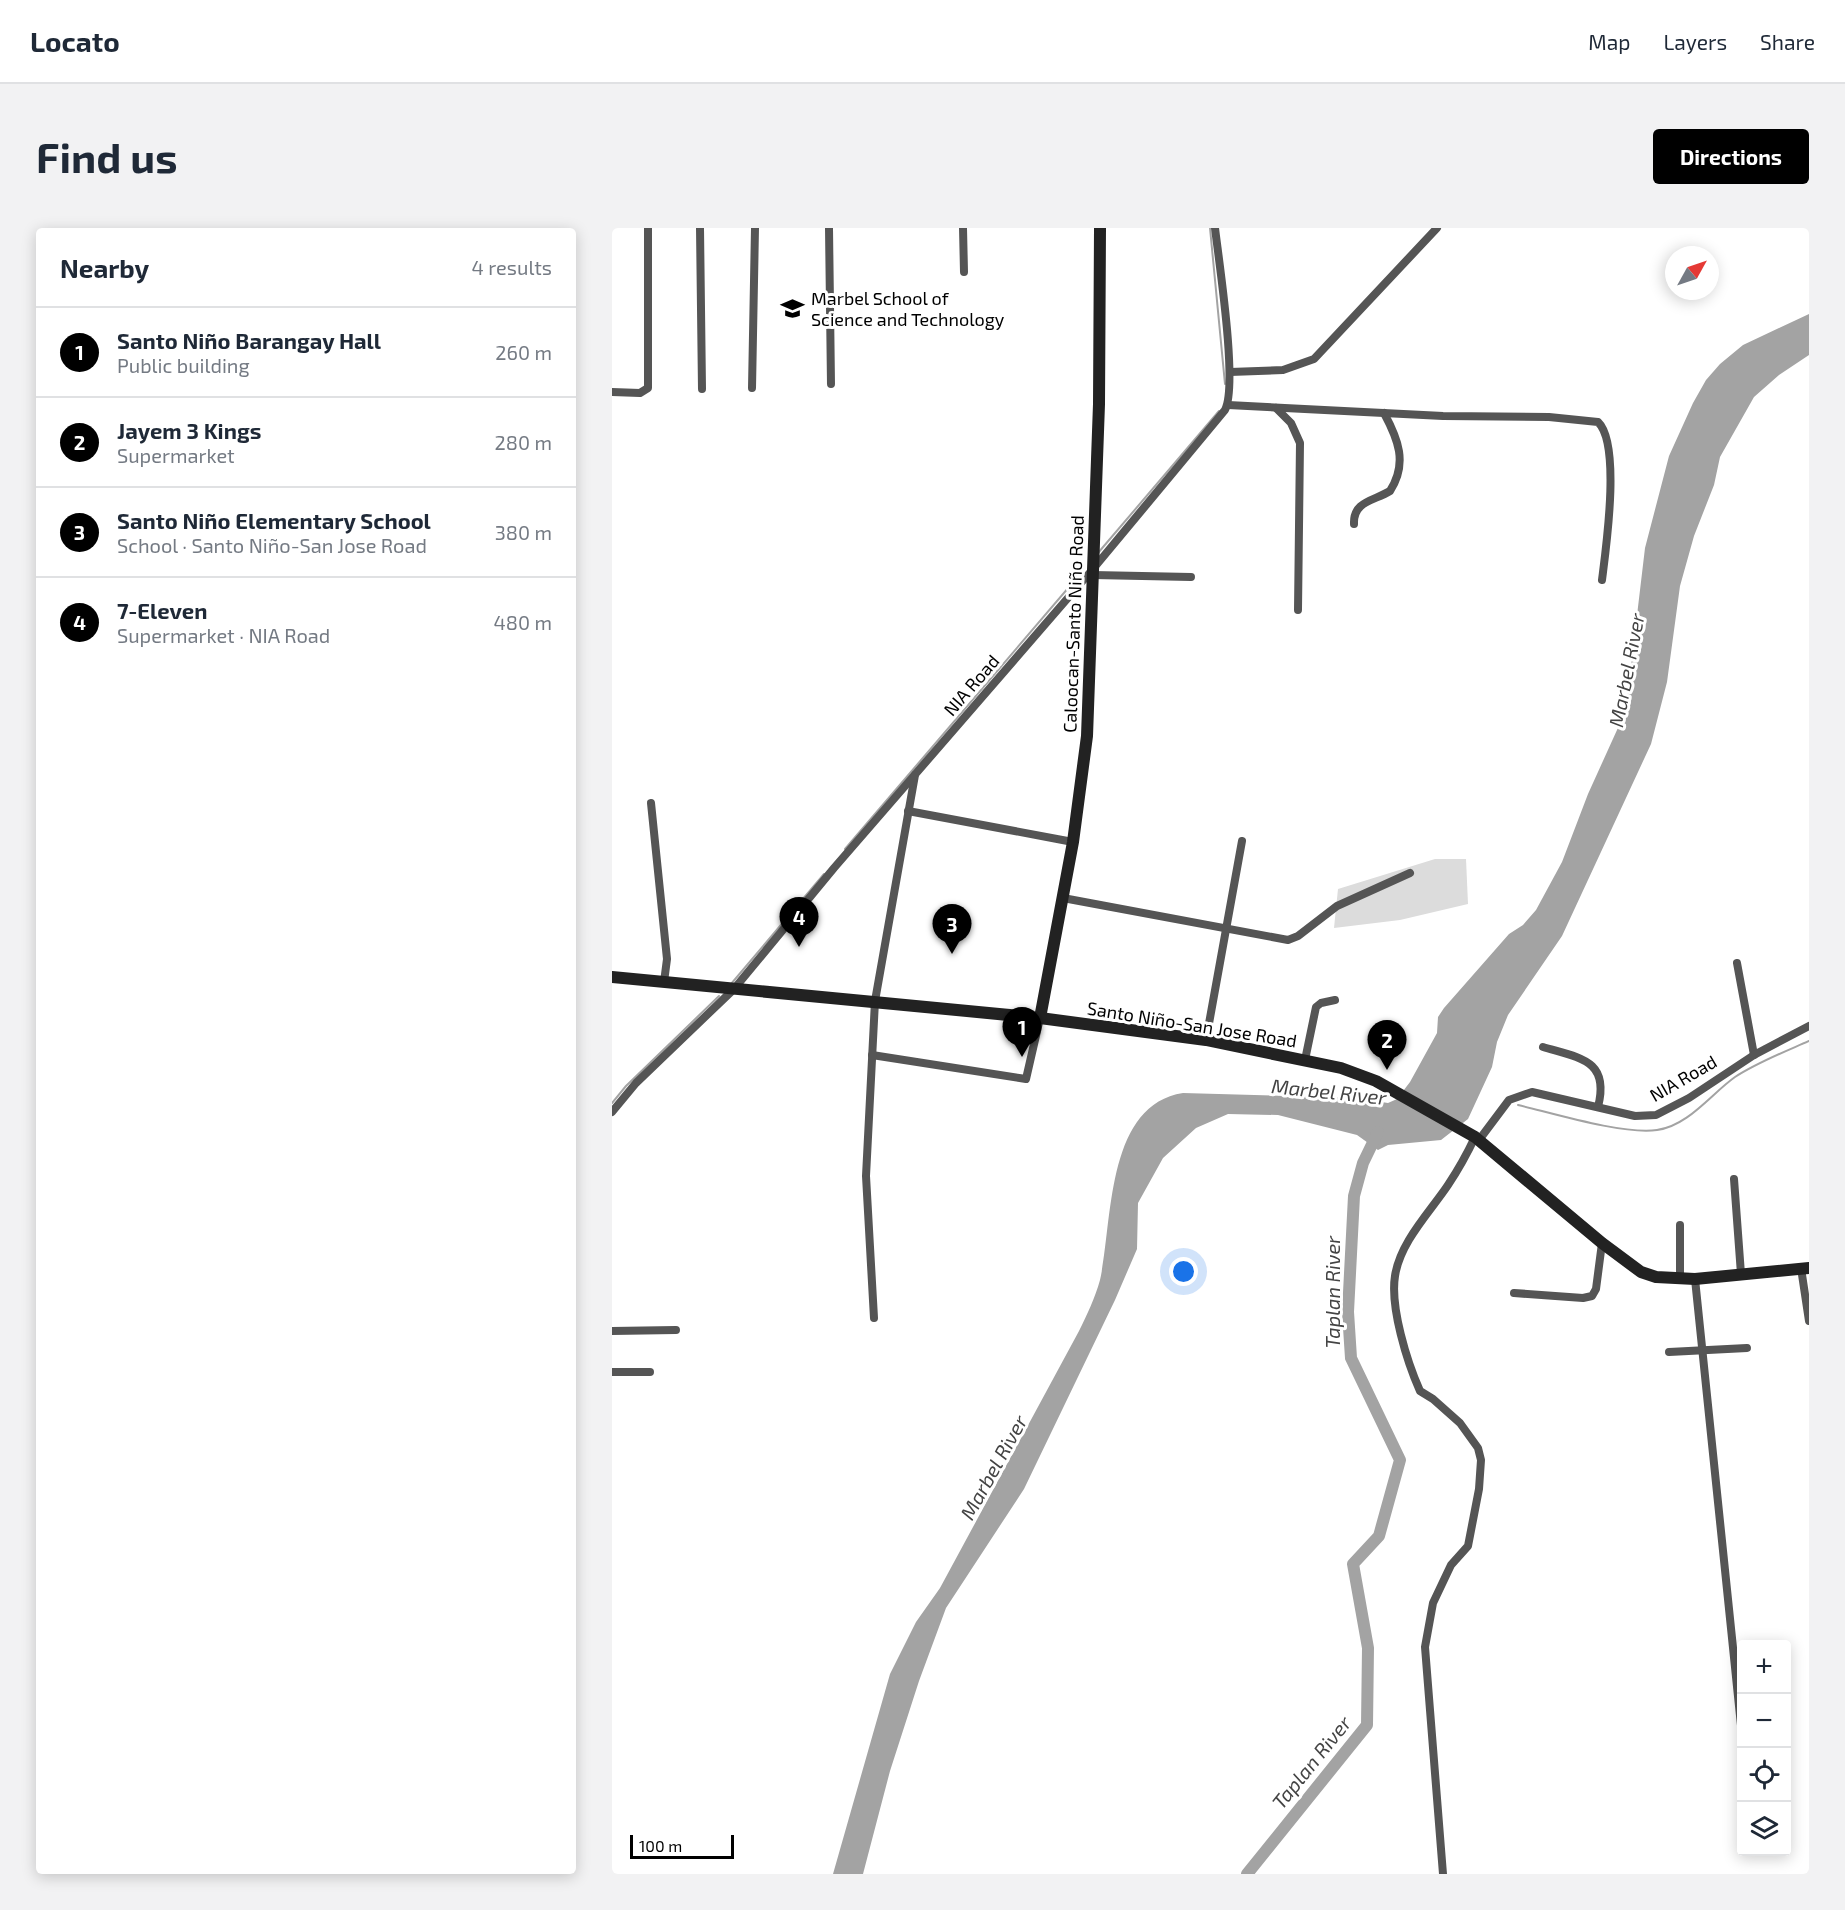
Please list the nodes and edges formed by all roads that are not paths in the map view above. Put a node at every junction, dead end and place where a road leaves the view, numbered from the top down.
1 (648, 228) edge
2 (700, 228) edge
3 (756, 228) edge
4 (829, 228) edge
5 (963, 228) edge
6 (1100, 228) edge
7 (1215, 228) edge
8 (1437, 228) edge
9 (964, 272) dead end
10 (1230, 372) junction
11 (831, 384) dead end
12 (753, 388) dead end
13 (702, 389) dead end
14 (612, 392) edge
15 (1228, 405) junction
16 (1276, 408) junction
17 (1384, 413) junction
18 (1354, 524) dead end
19 (1093, 572) junction
20 (1191, 577) dead end
21 (1602, 580) dead end
22 (1298, 610) dead end
23 (915, 775) junction
24 (651, 803) dead end
25 (908, 811) junction
26 (1242, 841) dead end
27 (1074, 842) junction
28 (1410, 873) dead end
29 (1063, 898) junction
30 (1226, 929) junction
31 (1737, 963) dead end
32 (612, 977) edge
33 (664, 982) junction
34 (734, 989) junction
35 (1335, 1000) dead end
36 (875, 1001) junction
37 (1040, 1018) junction
38 (1809, 1026) edge
39 (1206, 1040) junction
40 (1543, 1047) dead end
41 (872, 1055) junction
42 (1754, 1055) junction
43 (1305, 1060) junction
44 (1598, 1107) junction
45 (612, 1112) edge
46 (1477, 1138) junction
47 (1734, 1179) dead end
48 (1680, 1225) dead end
49 (1602, 1243) junction
50 (1805, 1268) edge
51 (1741, 1274) junction
52 (1680, 1278) junction
53 (1695, 1279) junction
54 (1514, 1293) dead end
55 (874, 1318) dead end
56 (1809, 1321) edge
57 (676, 1330) dead end
58 (612, 1331) edge
59 (1747, 1348) dead end
60 (1702, 1352) junction
61 (1669, 1353) dead end
62 (612, 1372) edge
63 (650, 1372) dead end
64 (1738, 1694) edge
65 (1443, 1874) edge

1 - 14 street
2 - 13 street
3 - 12 street
4 - 11 street
5 - 9 street
6 - 19 main road, Caloocan-Santo Niño Road
7 - 10 street
8 - 10 street
10 - 15 street
15 - 16 street
15 - 19 street, NIA Road
16 - 17 street
16 - 22 street
17 - 18 street
17 - 21 street
19 - 20 street
19 - 23 street, NIA Road
19 - 27 main road, Caloocan-Santo Niño Road
23 - 25 street
23 - 34 street, NIA Road
24 - 33 street
25 - 27 street
25 - 36 street
26 - 30 street
27 - 29 main road, Caloocan-Santo Niño Road
28 - 30 street
29 - 30 street
29 - 37 main road, Caloocan-Santo Niño Road
30 - 39 street
31 - 42 street
32 - 33 main road, Santo Niño-San Jose Road
33 - 34 main road, Santo Niño-San Jose Road
34 - 36 main road, Santo Niño-San Jose Road
34 - 45 street, NIA Road
35 - 43 street
36 - 37 main road, Santo Niño-San Jose Road
36 - 41 street
37 - 39 main road, Santo Niño-San Jose Road
37 - 41 street
38 - 42 street, NIA Road
39 - 43 main road, Santo Niño-San Jose Road
40 - 44 street
41 - 55 street
42 - 44 street, NIA Road
43 - 46 main road, Santo Niño-San Jose Road
44 - 46 street, NIA Road
46 - 49 main road, Santo Niño-San Jose Road
46 - 65 street, NIA Road
47 - 51 street
48 - 52 street
49 - 52 main road, Santo Niño-San Jose Road
49 - 54 street
50 - 51 main road, Santo Niño-San Jose Road
50 - 56 street
51 - 53 main road, Santo Niño-San Jose Road
52 - 53 main road, Santo Niño-San Jose Road
53 - 60 street
57 - 58 street
59 - 60 street
60 - 61 street
60 - 64 street
62 - 63 street

